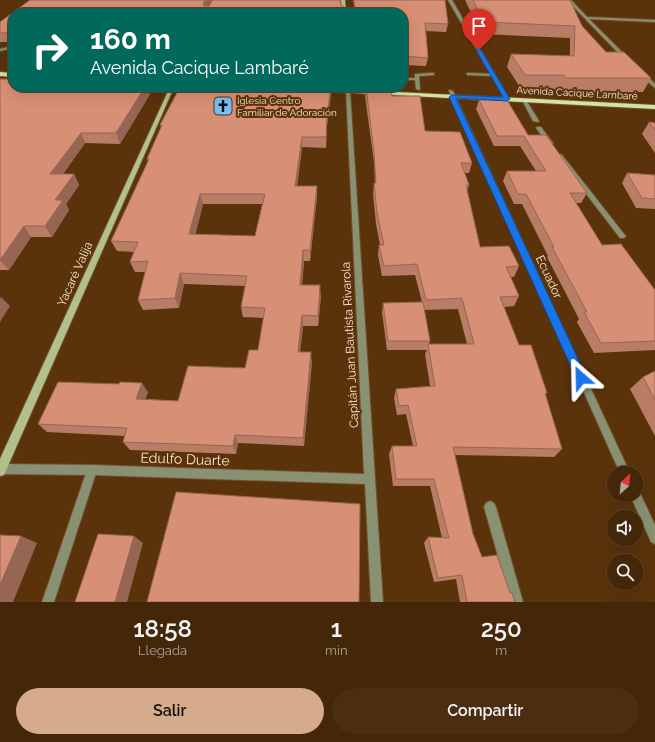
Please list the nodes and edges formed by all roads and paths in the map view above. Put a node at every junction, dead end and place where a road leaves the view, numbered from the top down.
1 (450, 0) edge
2 (569, 0) edge
3 (586, 18) junction
4 (655, 22) edge
5 (633, 65) edge
6 (638, 70) edge
7 (432, 74) dead end
8 (469, 74) dead end
9 (493, 75) junction
10 (408, 79) edge
11 (417, 79) junction
12 (655, 87) edge
13 (408, 89) edge
14 (418, 89) junction
15 (170, 92) edge
16 (349, 92) edge
17 (408, 92) edge
18 (452, 94) junction
19 (506, 96) junction
20 (524, 100) junction
21 (655, 101) edge
22 (655, 107) edge
23 (536, 121) dead end
24 (538, 128) dead end
25 (552, 146) edge
26 (557, 152) edge
27 (622, 236) dead end
28 (622, 466) edge
29 (0, 470) edge
30 (92, 470) junction
31 (369, 479) junction
32 (638, 502) edge
33 (490, 507) dead end
34 (655, 538) edge
35 (48, 602) edge
36 (377, 602) edge
37 (517, 602) edge

1 - 9 street
2 - 3 street
3 - 4 street
3 - 5 street
6 - 12 street
7 - 11 street
8 - 9 street
9 - 19 street
10 - 11 street
11 - 14 street
13 - 14 main road, Avenida Cacique Lambaré
14 - 18 main road, Avenida Cacique Lambaré
15 - 29 street, Yacaré Valija
16 - 31 street, Capitán Juan Bautista Rivarola
17 - 18 main road, Avenida Cacique Lambaré
18 - 19 main road, Avenida Cacique Lambaré
18 - 28 street, Ecuador
19 - 20 main road, Avenida Cacique Lambaré
19 - 21 main road, Avenida Cacique Lambaré
20 - 22 main road, Avenida Cacique Lambaré
20 - 23 street
24 - 25 street
26 - 27 street
29 - 30 street, Edulfo Duarte
30 - 31 street, Edulfo Duarte
30 - 35 street
31 - 36 street, Capitán Juan Bautista Rivarola
32 - 34 street
33 - 37 street

